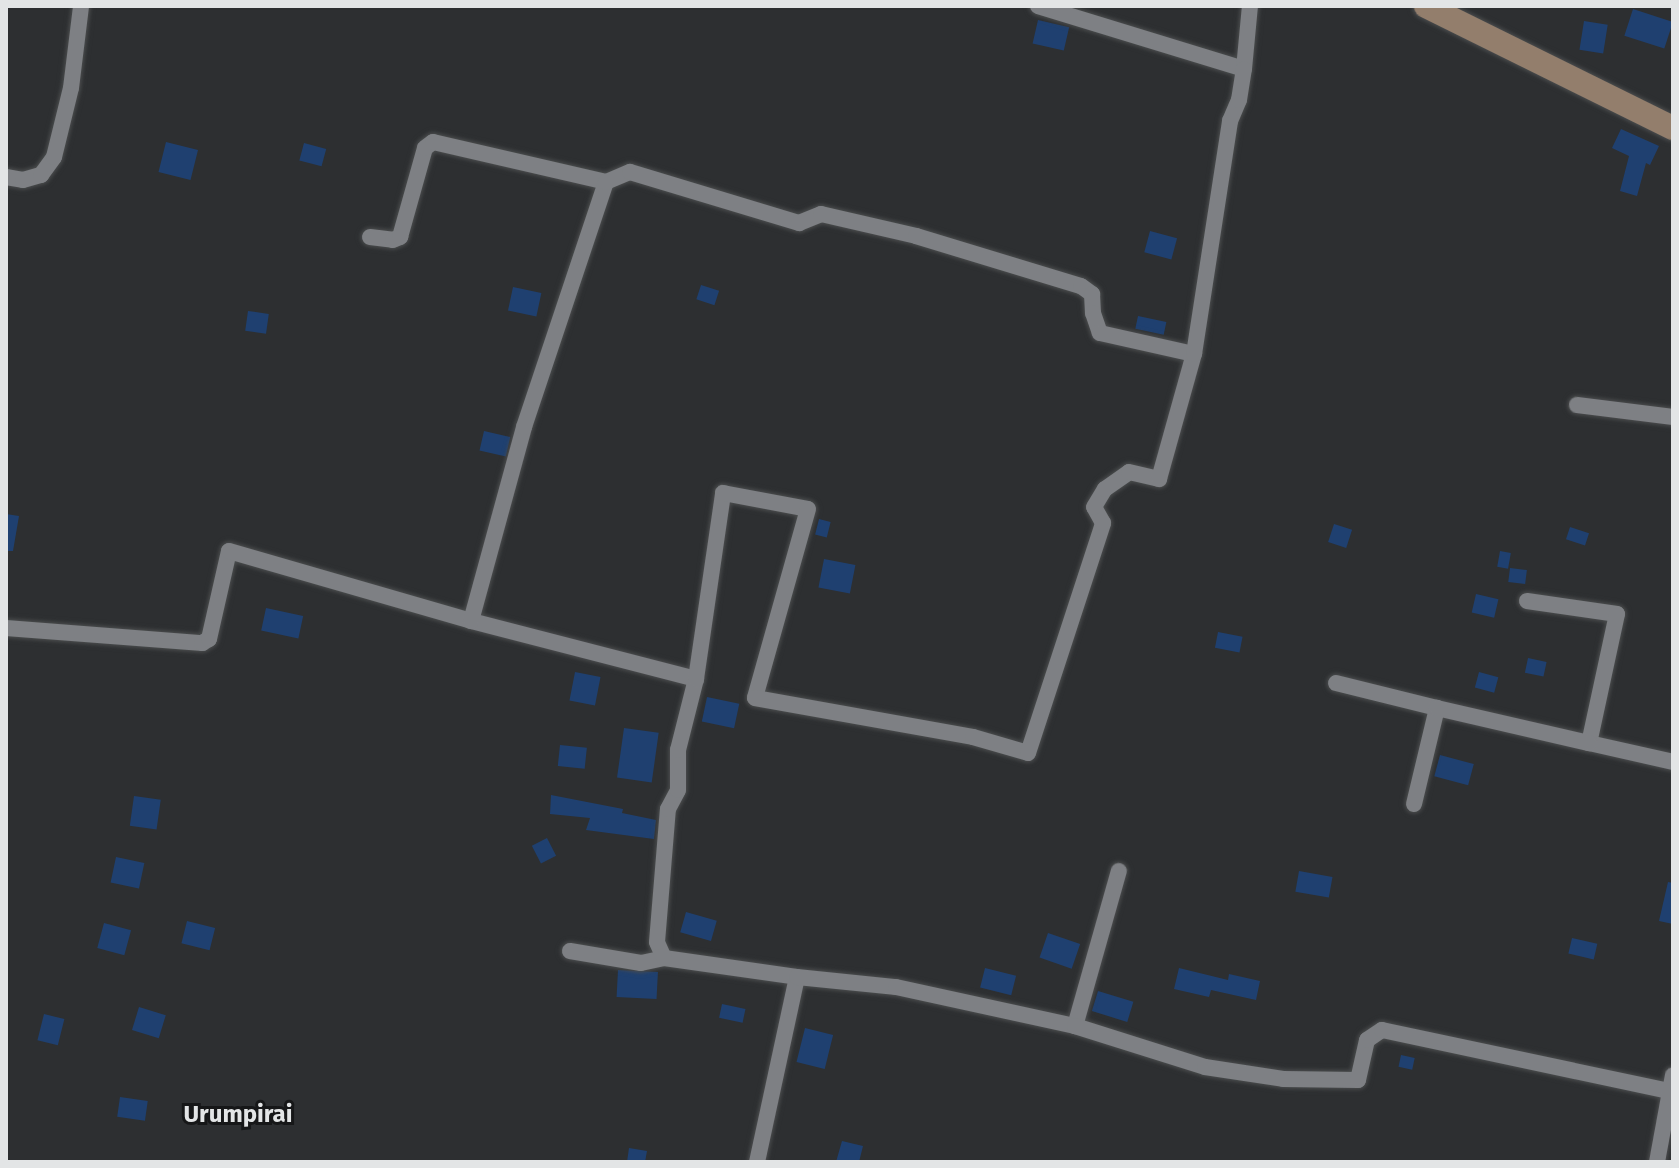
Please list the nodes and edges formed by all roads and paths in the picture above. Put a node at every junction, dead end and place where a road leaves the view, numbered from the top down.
1 (81, 6) edge
2 (1038, 6) edge
3 (1250, 6) edge
4 (1426, 6) edge
5 (1244, 69) junction
6 (1673, 128) edge
7 (6, 177) edge
8 (606, 182) junction
9 (370, 237) dead end
10 (1194, 354) junction
11 (1577, 405) dead end
12 (1673, 417) edge
13 (1527, 601) dead end
14 (471, 621) junction
15 (6, 628) edge
16 (696, 679) junction
17 (1336, 683) dead end
18 (1437, 708) junction
19 (1589, 743) junction
20 (1673, 762) edge
21 (1414, 804) dead end
22 (1119, 871) dead end
23 (570, 951) dead end
24 (664, 958) junction
25 (797, 977) junction
26 (1075, 1026) junction
27 (1671, 1083) edge
28 (757, 1162) edge
29 (1657, 1162) edge

1 - 7 street
2 - 5 street
3 - 5 street
4 - 6 main road
5 - 10 street
8 - 9 street
8 - 10 street
8 - 14 street
10 - 16 street
11 - 12 street
13 - 19 street
14 - 15 street
14 - 16 street
16 - 24 street
17 - 18 street
18 - 19 street
18 - 21 street
19 - 20 street
22 - 26 street
23 - 24 street
24 - 25 street
25 - 26 street
25 - 28 street
26 - 27 street
27 - 29 street

